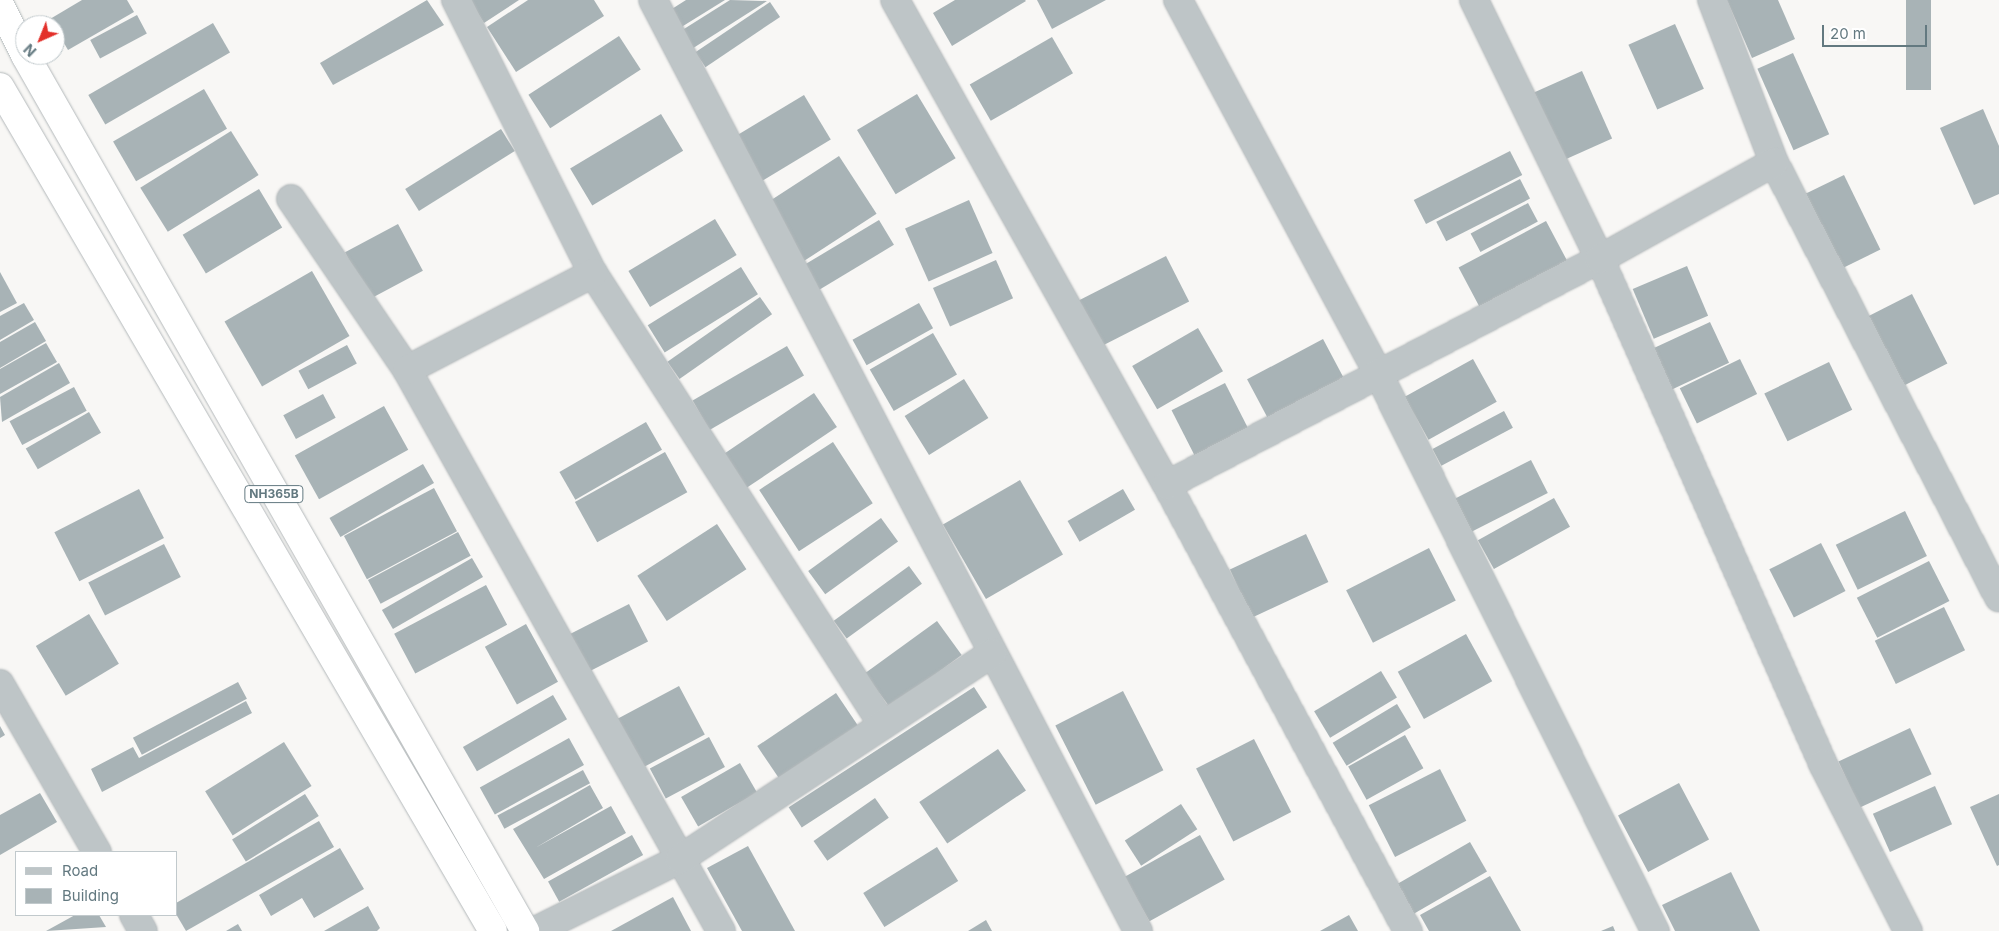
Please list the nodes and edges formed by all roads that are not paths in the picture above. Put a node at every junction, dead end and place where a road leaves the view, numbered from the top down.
1 (456, 0) edge
2 (653, 0) edge
3 (895, 0) edge
4 (1178, 0) edge
5 (1474, 0) edge
6 (1712, 0) edge
7 (0, 5) edge
8 (15, 35) edge
9 (31, 65) edge
10 (0, 87) edge
11 (1774, 162) junction
12 (291, 199) dead end
13 (1600, 259) junction
14 (593, 273) junction
15 (407, 370) junction
16 (1378, 373) junction
17 (1167, 485) junction
18 (1999, 597) edge
19 (992, 653) junction
20 (0, 684) edge
21 (884, 725) junction
22 (97, 851) edge
23 (680, 859) junction
24 (135, 916) edge
25 (143, 931) edge
26 (493, 931) edge
27 (525, 931) edge
28 (535, 931) edge
29 (721, 931) edge
30 (1138, 931) edge
31 (1408, 931) edge
32 (1655, 931) edge
33 (1908, 931) edge

1 - 14 street
2 - 19 street
3 - 17 street
4 - 16 street
5 - 13 street
6 - 11 street
7 - 8 highway, NH365B
9 - 27 highway, NH365B
10 - 26 highway, NH365B
11 - 13 street
11 - 18 street
12 - 15 street
13 - 16 street
13 - 33 street
14 - 15 street
14 - 21 street
15 - 23 street
16 - 17 street
16 - 32 street
17 - 31 street
19 - 21 street
19 - 30 street
20 - 22 street
21 - 23 street
23 - 28 street
23 - 29 street
24 - 25 street

